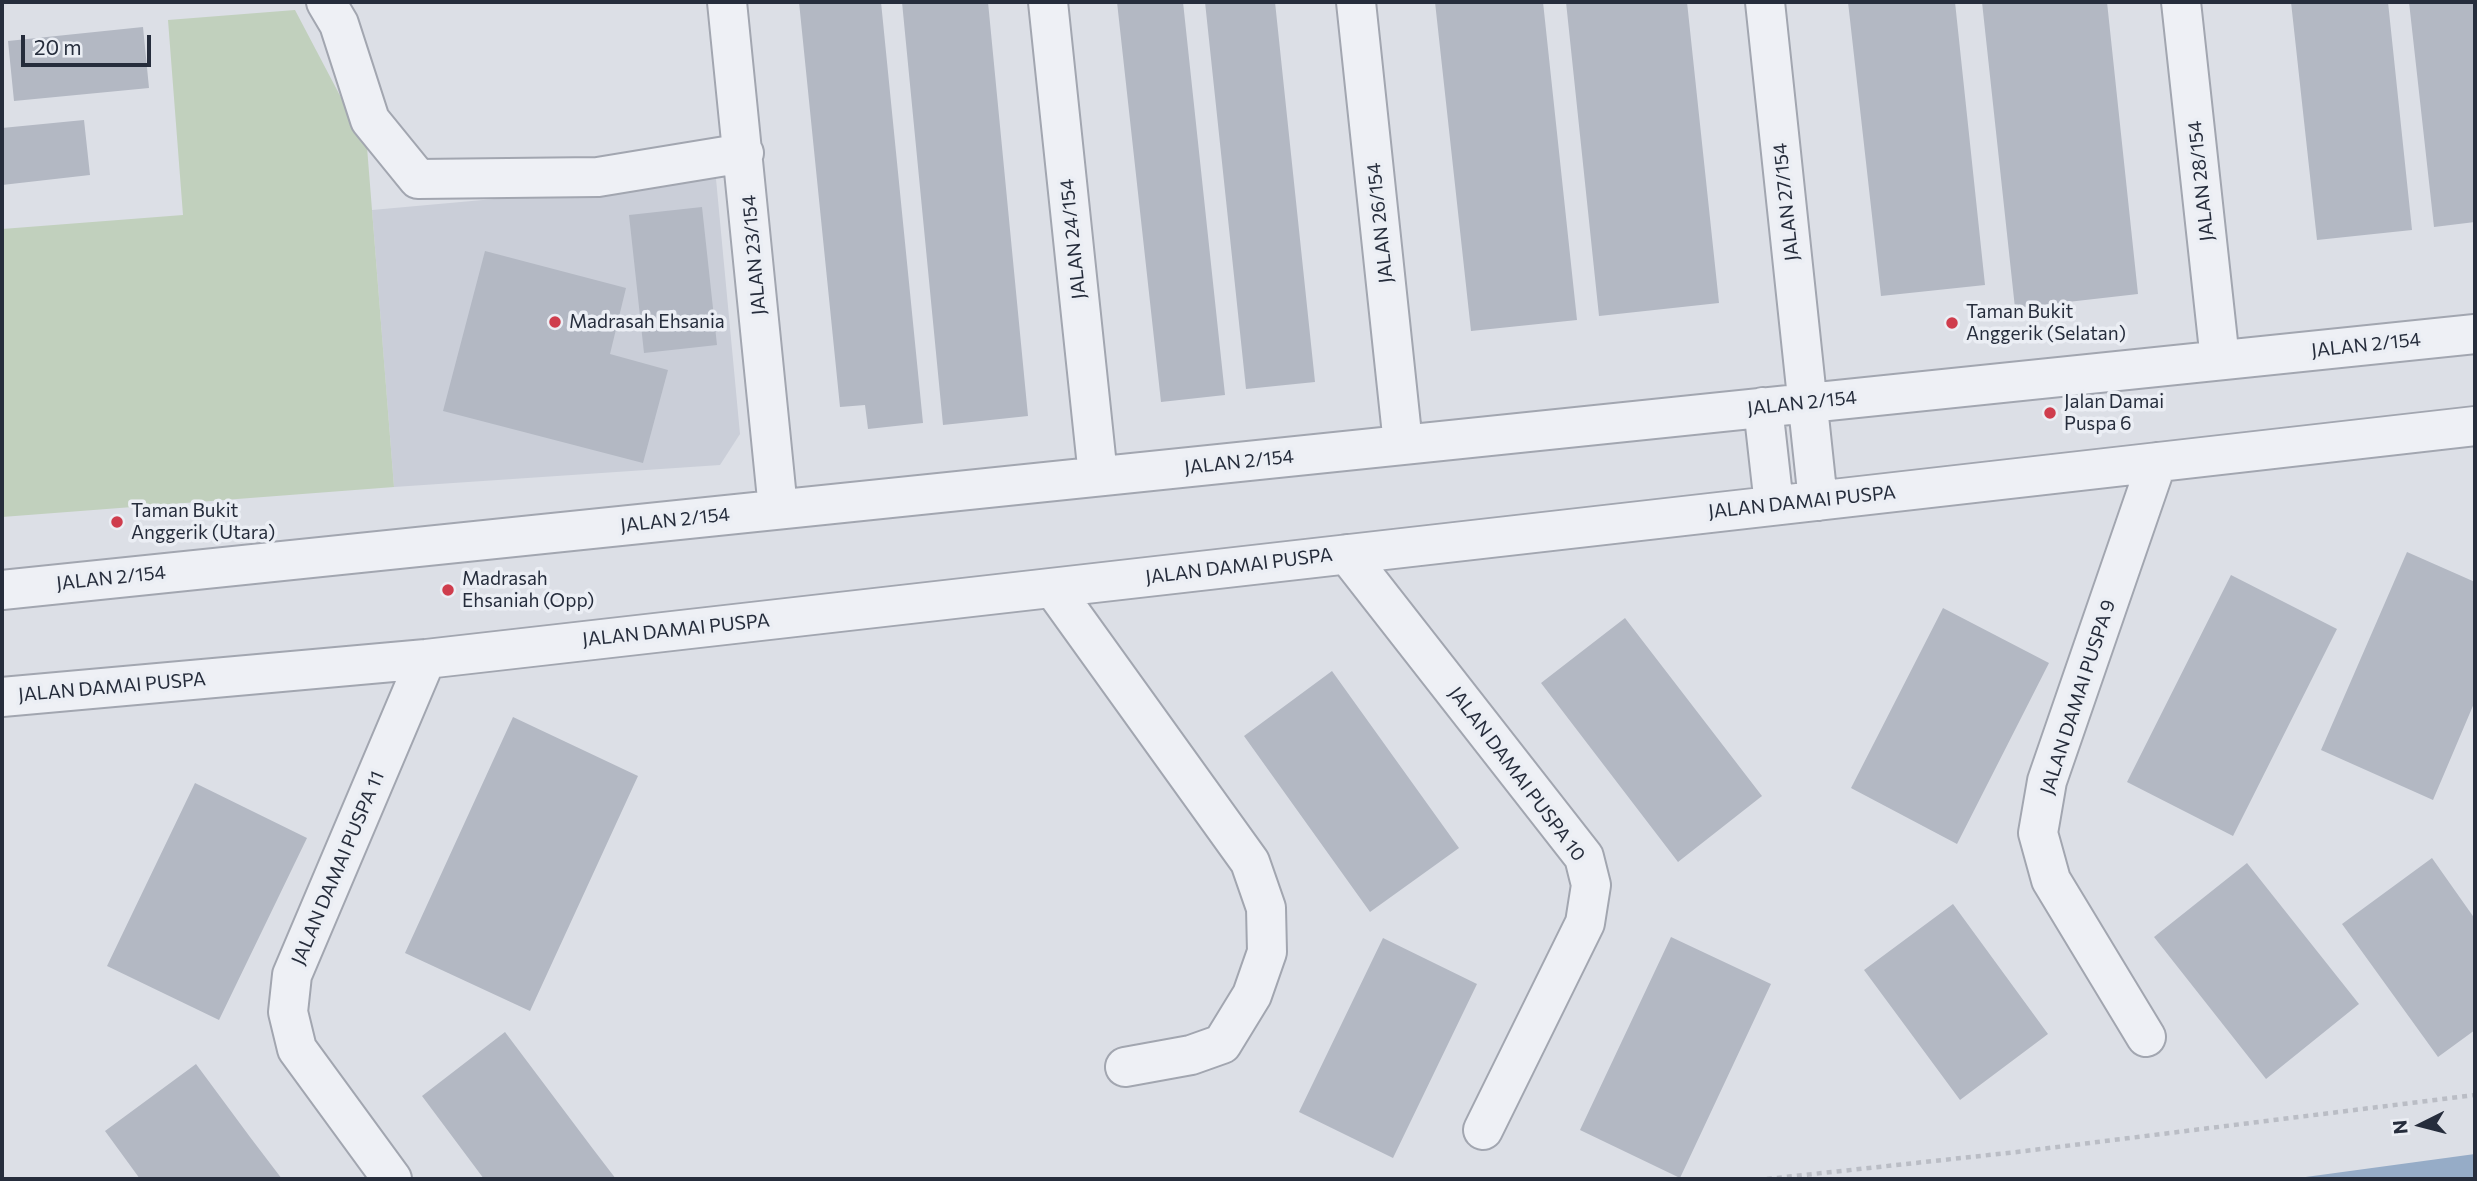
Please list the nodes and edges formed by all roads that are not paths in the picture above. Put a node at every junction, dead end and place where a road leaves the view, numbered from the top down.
1 (326, 2) edge
2 (727, 2) edge
3 (1048, 2) edge
4 (1356, 2) edge
5 (1765, 2) edge
6 (2181, 2) edge
7 (744, 153) junction
8 (2475, 334) edge
9 (2220, 360) junction
10 (1807, 403) junction
11 (1763, 407) junction
12 (2475, 426) edge
13 (1403, 444) junction
14 (2157, 462) junction
15 (1098, 477) junction
16 (1818, 501) junction
17 (1774, 505) junction
18 (778, 509) junction
19 (1347, 554) junction
20 (1053, 588) junction
21 (2, 590) edge
22 (426, 659) junction
23 (2, 697) edge
24 (2146, 1037) dead end
25 (1125, 1067) dead end
26 (1483, 1130) dead end
27 (392, 1179) edge

1 - 7 street
2 - 7 street, JALAN 23/154
3 - 15 street, JALAN 24/154
4 - 13 street, JALAN 26/154
5 - 10 street, JALAN 27/154
6 - 9 street, JALAN 28/154
7 - 18 street, JALAN 23/154
8 - 9 street, JALAN 2/154
9 - 10 street, JALAN 2/154
10 - 11 street, JALAN 2/154
10 - 16 street, JALAN 27/154
11 - 13 street, JALAN 2/154
11 - 17 street
12 - 14 street, JALAN DAMAI PUSPA
13 - 15 street, JALAN 2/154
14 - 16 street, JALAN DAMAI PUSPA
14 - 24 street, JALAN DAMAI PUSPA 9
15 - 18 street, JALAN 2/154
16 - 17 street, JALAN DAMAI PUSPA
17 - 19 street, JALAN DAMAI PUSPA
18 - 21 street, JALAN 2/154
19 - 20 street, JALAN DAMAI PUSPA
19 - 26 street, JALAN DAMAI PUSPA 10
20 - 22 street, JALAN DAMAI PUSPA
20 - 25 street
22 - 23 street, JALAN DAMAI PUSPA
22 - 27 street, JALAN DAMAI PUSPA 11

